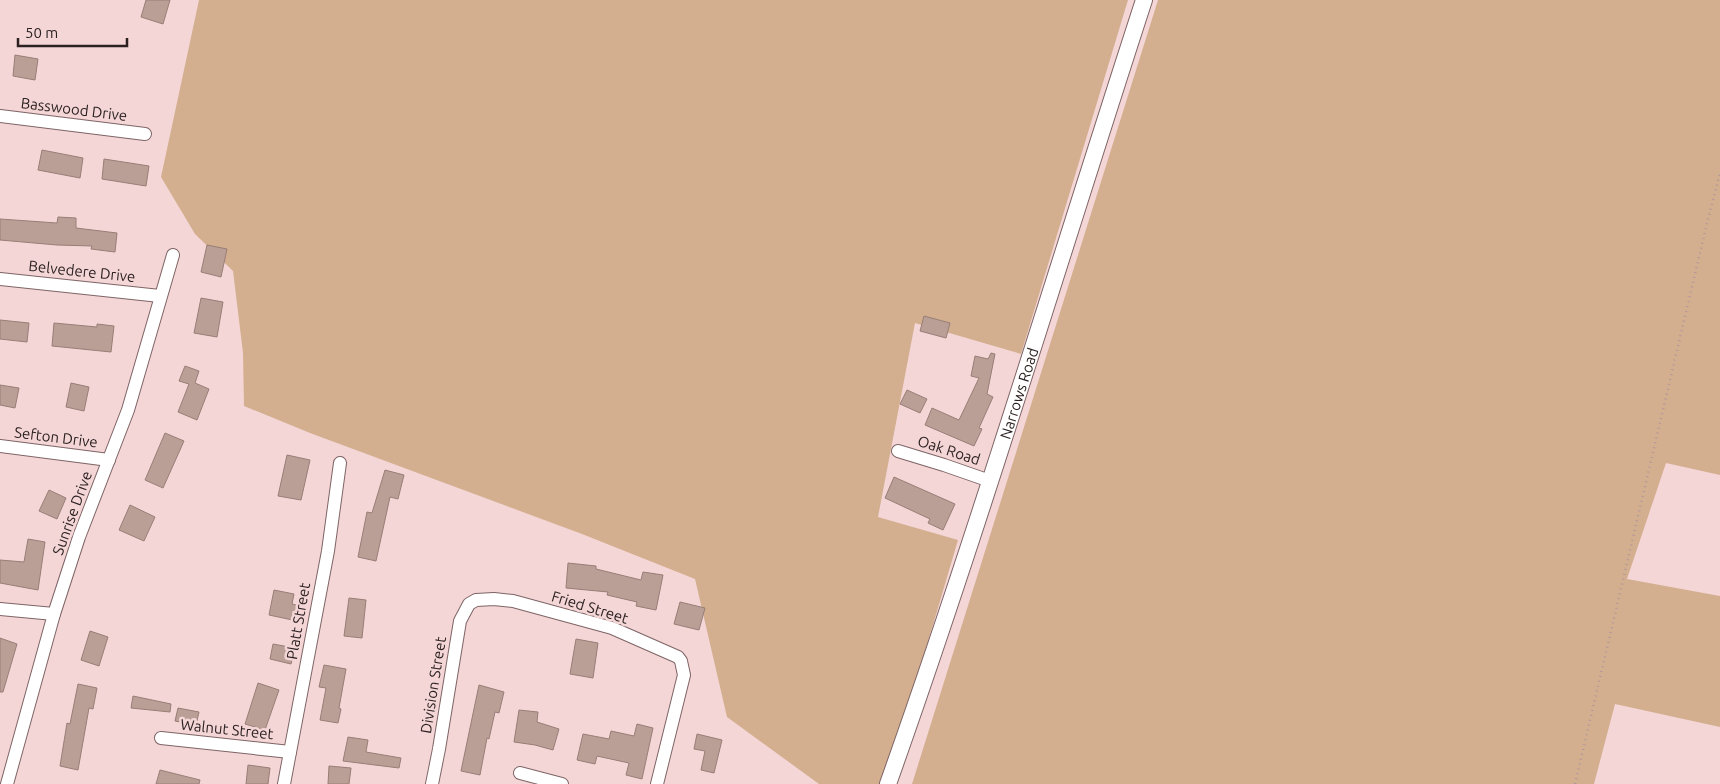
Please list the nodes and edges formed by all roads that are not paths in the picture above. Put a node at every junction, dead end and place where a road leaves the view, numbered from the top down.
1 (1144, 0) edge
2 (0, 116) edge
3 (145, 134) dead end
4 (173, 255) dead end
5 (0, 279) edge
6 (160, 296) junction
7 (0, 446) edge
8 (898, 451) dead end
9 (109, 460) junction
10 (340, 463) dead end
11 (990, 481) junction
12 (479, 601) joint
13 (0, 609) edge
14 (54, 614) junction
15 (161, 738) dead end
16 (290, 752) junction
17 (520, 773) dead end
18 (5, 781) edge
19 (284, 784) edge
20 (432, 784) edge
21 (562, 784) edge
22 (657, 784) edge
23 (888, 784) edge

1 - 11 street, Narrows Road
2 - 3 street, Basswood Drive
4 - 6 street, Sunrise Drive
5 - 6 street, Belvedere Drive
6 - 9 street, Sunrise Drive
7 - 9 street, Sefton Drive
8 - 11 street, Oak Road
9 - 14 street, Sunrise Drive
10 - 16 street, Platt Street
11 - 23 street, Narrows Road
12 - 20 street, Division Street
12 - 22 street, Fried Street
13 - 14 street
14 - 18 street, Sunrise Drive
15 - 16 street, Walnut Street
16 - 19 street, Platt Street
17 - 21 street

